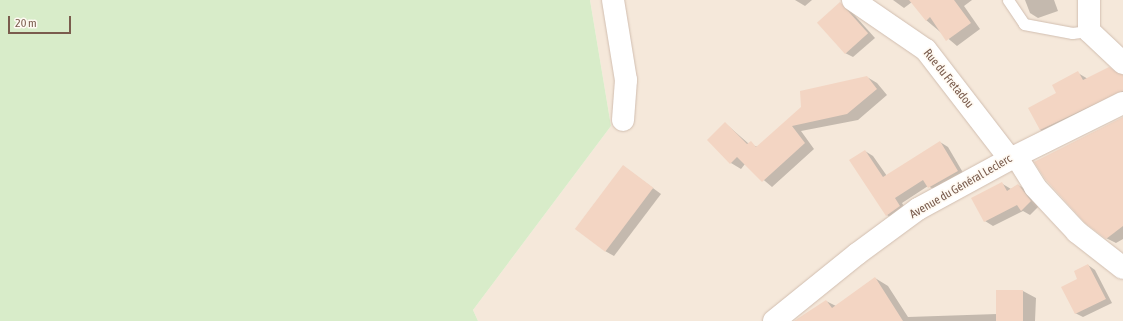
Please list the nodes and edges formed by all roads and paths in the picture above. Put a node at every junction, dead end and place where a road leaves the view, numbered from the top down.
1 (613, 0) edge
2 (853, 0) edge
3 (1008, 0) edge
4 (1089, 0) edge
5 (1089, 31) junction
6 (1123, 63) edge
7 (1123, 103) edge
8 (622, 120) dead end
9 (1013, 157) junction
10 (1123, 268) edge
11 (774, 321) edge

1 - 8 street
2 - 9 street, Rue du Fretadou
3 - 5 lane
4 - 5 street
5 - 6 street
7 - 9 street, Avenue du Général Leclerc
9 - 10 street, Rue du Fretadou
9 - 11 street, Avenue du Général Leclerc

